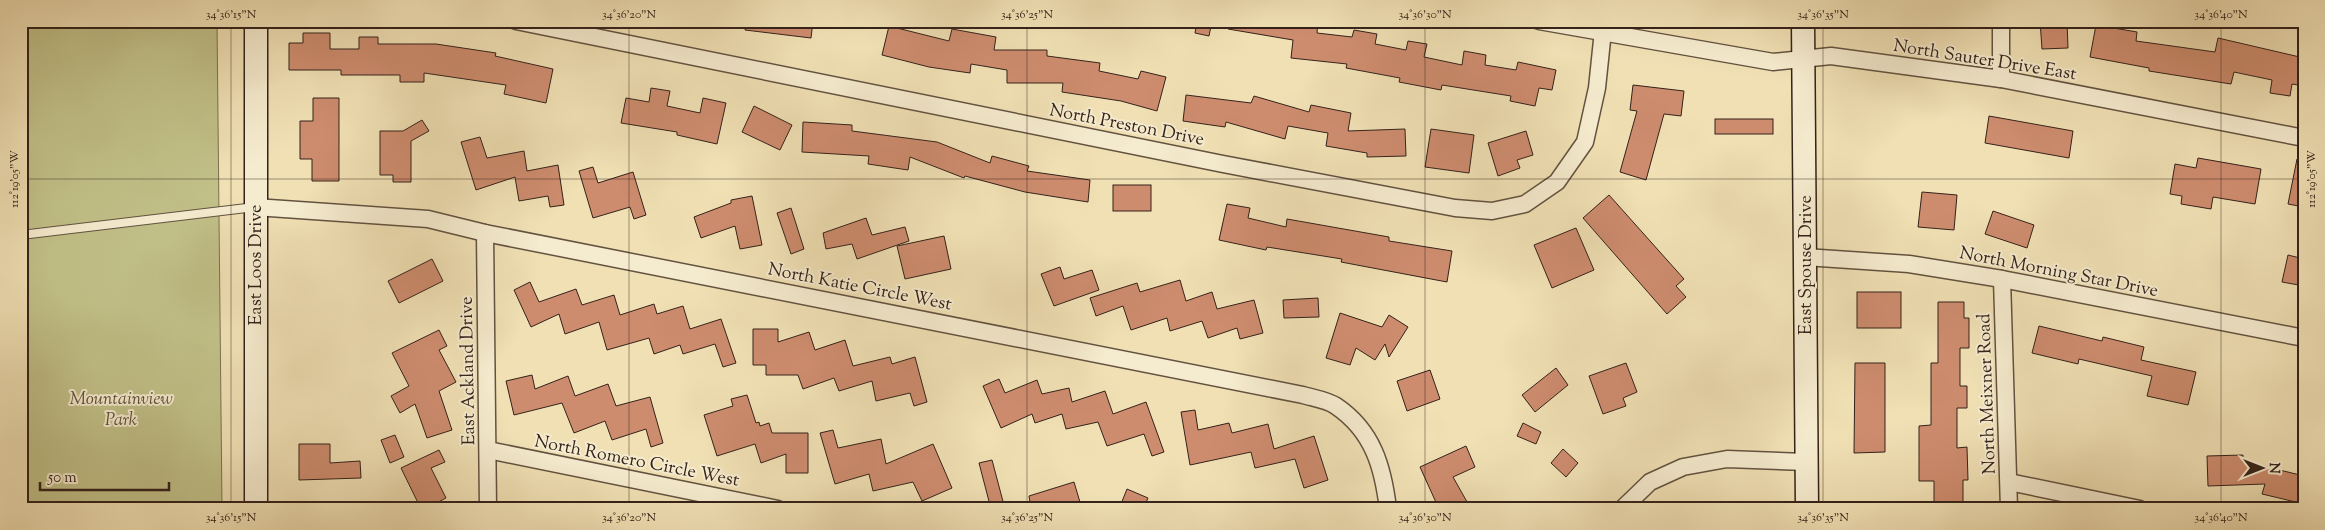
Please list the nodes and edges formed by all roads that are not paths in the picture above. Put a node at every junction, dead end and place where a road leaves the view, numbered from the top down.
1 (256, 21) edge
2 (516, 21) edge
3 (1540, 21) edge
4 (1803, 21) edge
5 (2001, 21) edge
6 (1603, 27) edge
7 (1804, 58) junction
8 (2001, 79) junction
9 (2304, 138) edge
10 (254, 207) junction
11 (485, 233) junction
12 (21, 235) edge
13 (1806, 257) junction
14 (2002, 279) junction
15 (2304, 338) edge
16 (488, 450) junction
17 (1806, 462) junction
18 (2009, 482) junction
19 (256, 509) edge
20 (488, 509) edge
21 (778, 509) edge
22 (1388, 509) edge
23 (1622, 509) edge
24 (1807, 509) edge
25 (2009, 509) edge
26 (2140, 509) edge

1 - 10 street, East Loos Drive
2 - 6 street, North Preston Drive
3 - 6 street, North Sauter Drive East
4 - 7 street, East Spouse Drive
5 - 8 street
6 - 7 street, North Sauter Drive East
7 - 8 street, North Sauter Drive East
7 - 13 street, East Spouse Drive
8 - 9 street, North Sauter Drive East
10 - 11 street, North Katie Circle West
10 - 12 lane
10 - 19 street, East Loos Drive
11 - 16 street, East Ackland Drive
11 - 22 street, North Katie Circle West
13 - 14 street, North Morning Star Drive
13 - 17 street, East Spouse Drive
14 - 15 street, North Morning Star Drive
14 - 18 street, North Meixner Road
16 - 20 street, East Ackland Drive
16 - 21 street, North Romero Circle West
17 - 23 street
17 - 24 street, East Spouse Drive
18 - 25 street, North Meixner Road
18 - 26 street

